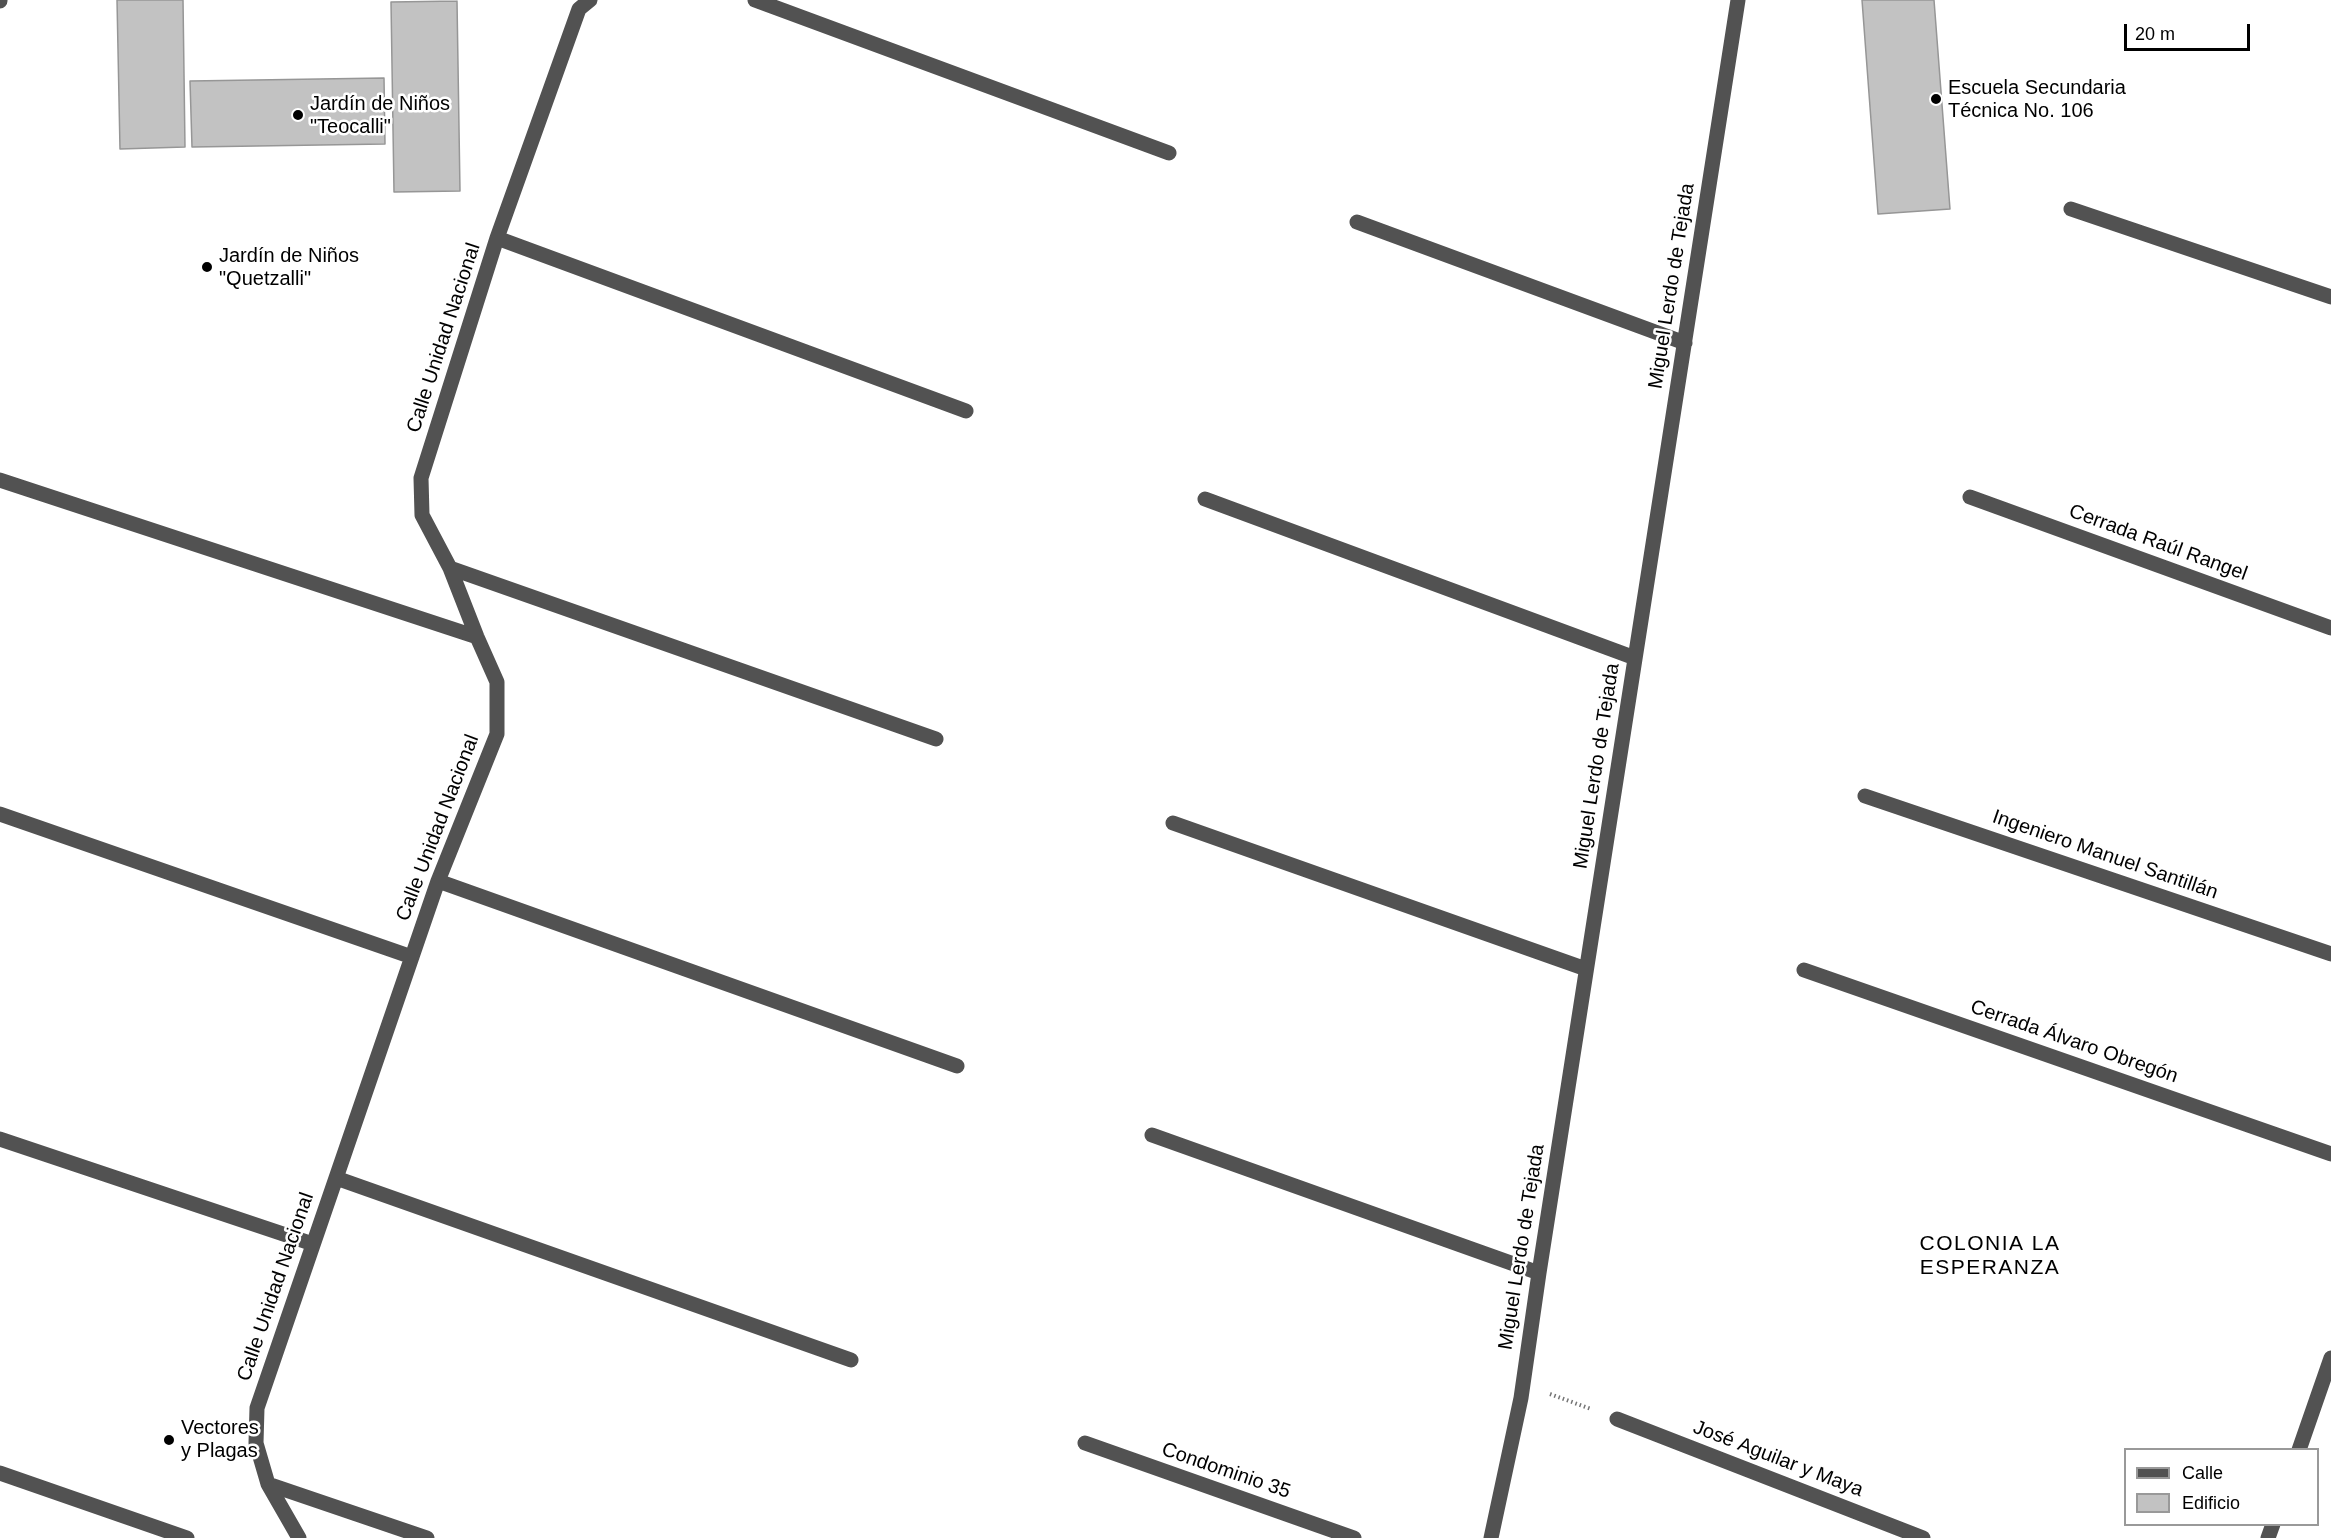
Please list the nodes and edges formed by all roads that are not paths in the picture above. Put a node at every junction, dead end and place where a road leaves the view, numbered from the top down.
1 (590, 0) edge
2 (755, 0) edge
3 (1738, 0) edge
4 (1169, 153) dead end
5 (2071, 209) dead end
6 (1358, 222) dead end
7 (497, 238) junction
8 (2331, 297) edge
9 (1685, 343) junction
10 (966, 411) dead end
11 (0, 480) edge
12 (1970, 497) dead end
13 (1205, 499) dead end
14 (450, 568) junction
15 (2331, 628) edge
16 (477, 637) junction
17 (1635, 658) junction
18 (936, 739) dead end
19 (1865, 796) dead end
20 (0, 814) edge
21 (1173, 823) dead end
22 (438, 881) junction
23 (2331, 954) edge
24 (412, 957) junction
25 (1586, 969) junction
26 (1804, 970) dead end
27 (957, 1066) dead end
28 (1152, 1135) dead end
29 (0, 1139) edge
30 (2331, 1154) edge
31 (336, 1178) junction
32 (314, 1244) junction
33 (1539, 1272) junction
34 (2331, 1358) edge
35 (851, 1360) dead end
36 (1617, 1419) road end
37 (1085, 1443) dead end
38 (2299, 1448) edge
39 (0, 1473) edge
40 (268, 1484) junction
41 (187, 1538) edge
42 (299, 1538) edge
43 (428, 1538) edge
44 (1354, 1538) edge
45 (1491, 1538) edge
46 (1923, 1538) edge

1 - 7 street, Calle Unidad Nacional
2 - 4 street
3 - 9 street, Miguel Lerdo de Tejada
5 - 8 street
6 - 9 street
7 - 10 street
7 - 14 street, Calle Unidad Nacional
9 - 17 street, Miguel Lerdo de Tejada
11 - 16 street
12 - 15 street, Cerrada Raúl Rangel
13 - 17 street
14 - 16 street, Calle Unidad Nacional
14 - 18 street
16 - 22 street, Calle Unidad Nacional
17 - 25 street, Miguel Lerdo de Tejada
19 - 23 street, Ingeniero Manuel Santillán
20 - 24 street
21 - 25 street
22 - 24 street, Calle Unidad Nacional
22 - 27 street
24 - 31 street, Calle Unidad Nacional
25 - 33 street, Miguel Lerdo de Tejada
26 - 30 street, Cerrada Álvaro Obregón
28 - 33 street
29 - 32 street
31 - 32 street, Calle Unidad Nacional
31 - 35 street
32 - 40 street, Calle Unidad Nacional
33 - 45 street, Miguel Lerdo de Tejada
34 - 38 street
36 - 46 street, José Aguilar y Maya
37 - 44 street, Condominio 35
39 - 41 street
40 - 42 street, Calle Unidad Nacional
40 - 43 street

